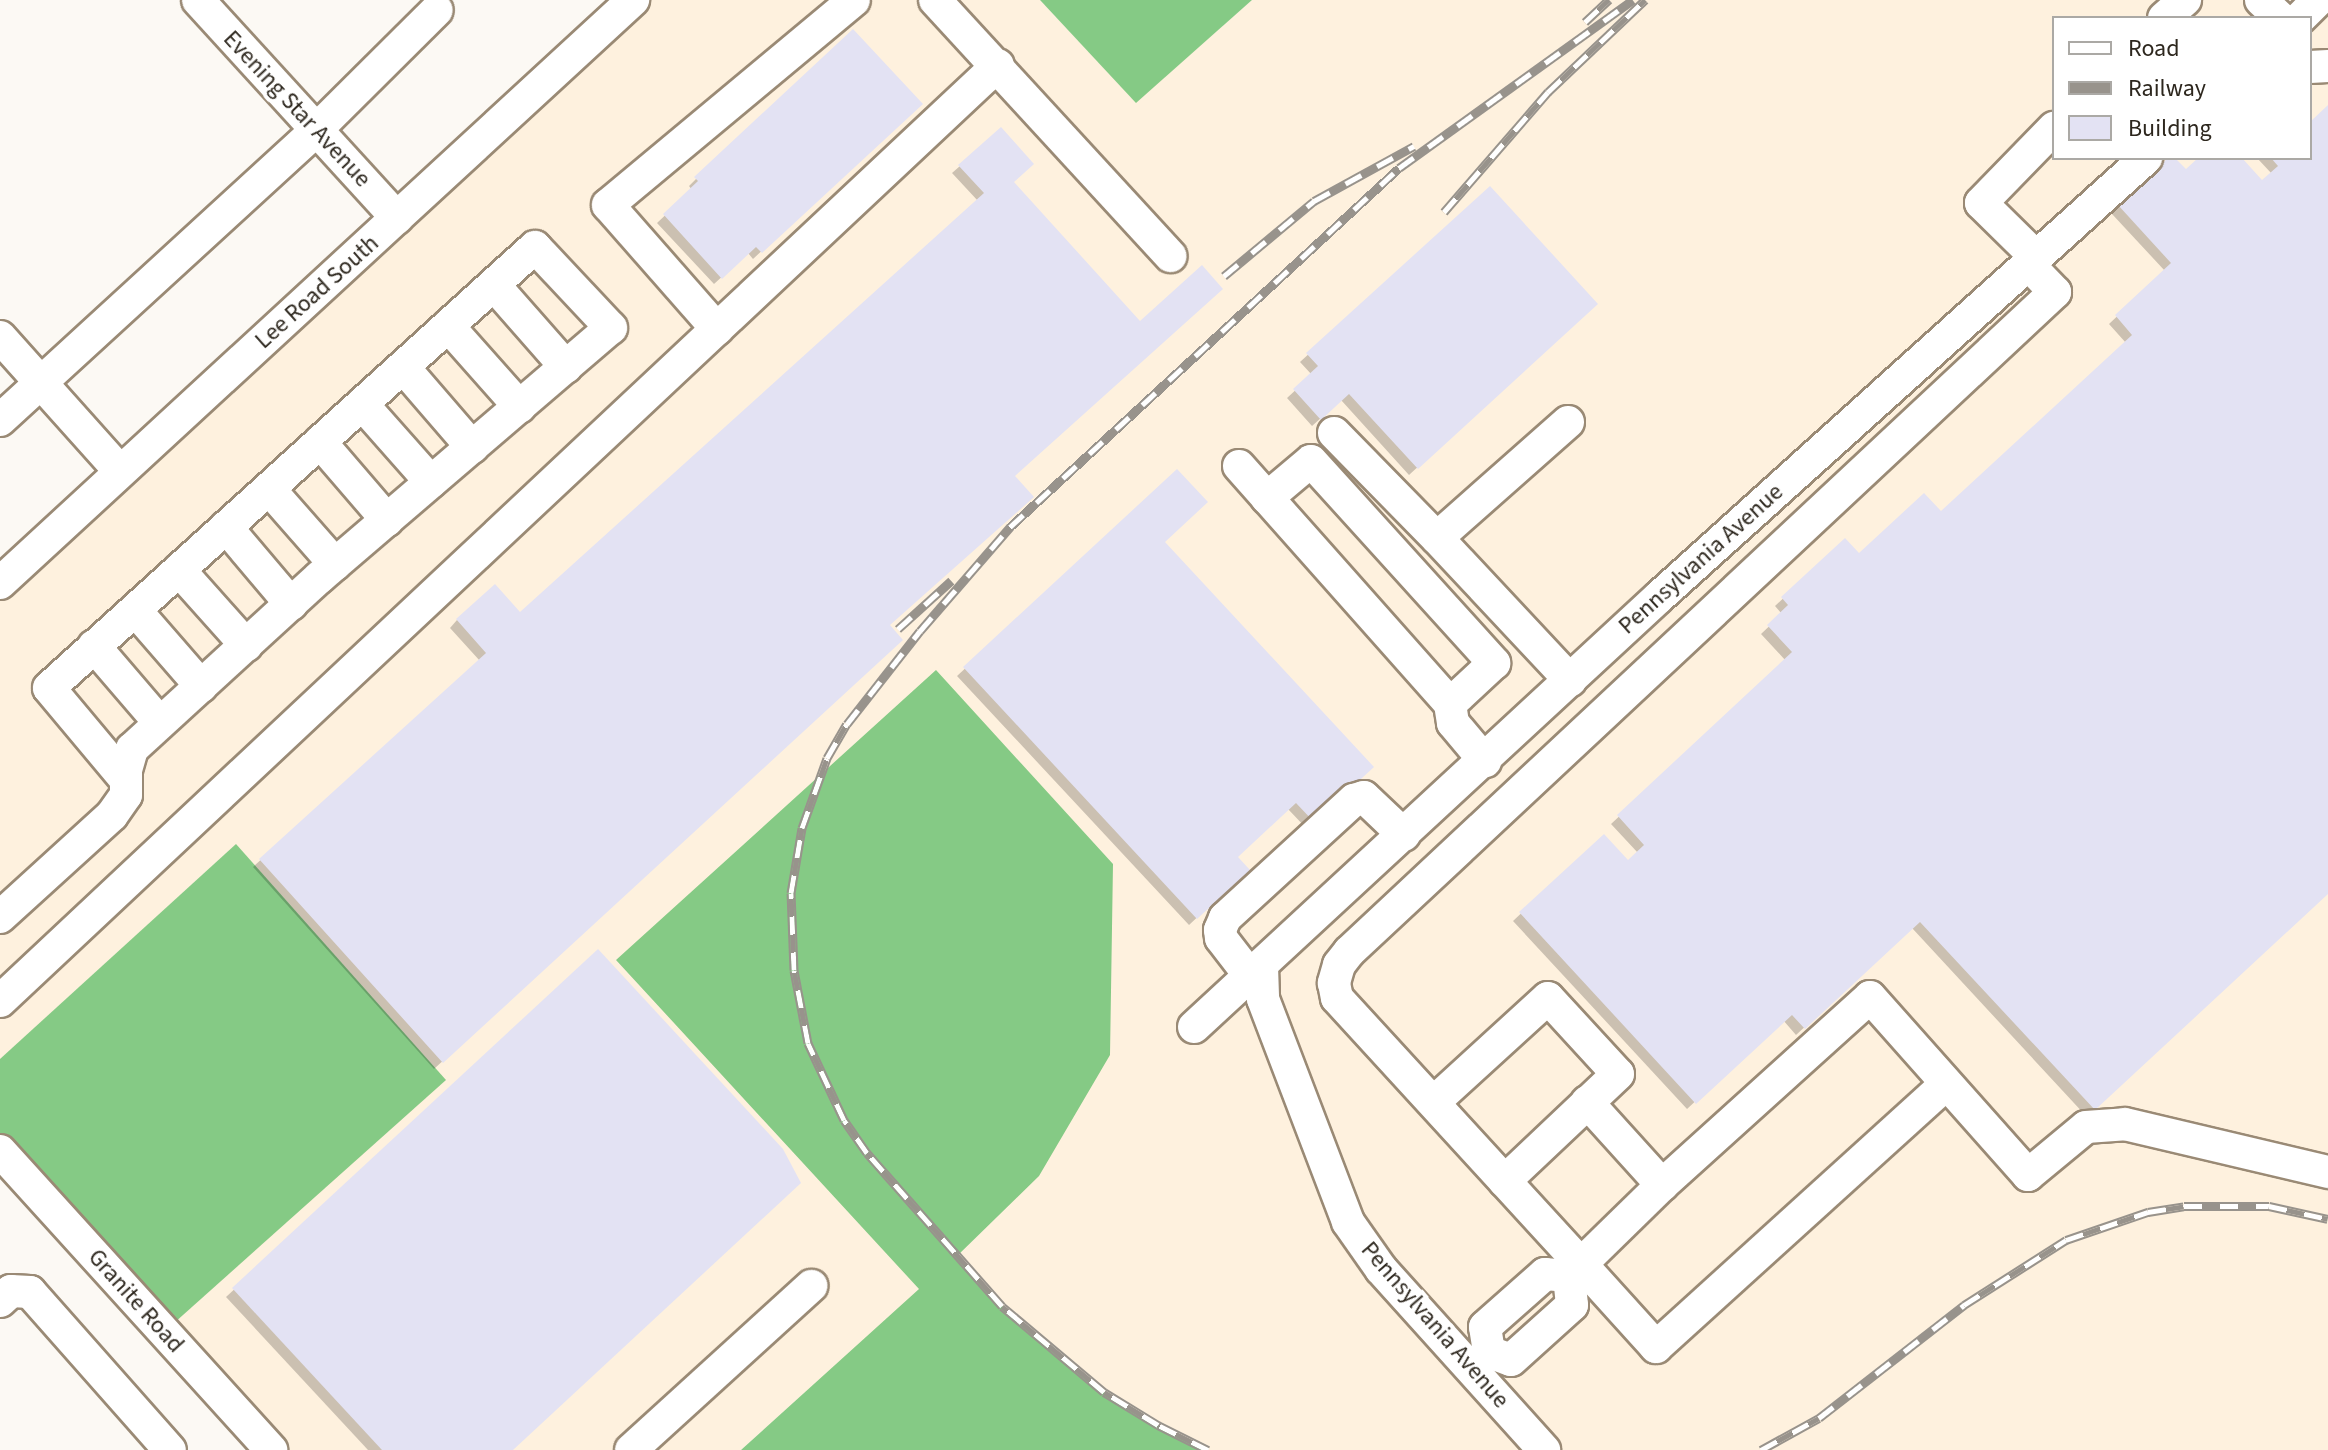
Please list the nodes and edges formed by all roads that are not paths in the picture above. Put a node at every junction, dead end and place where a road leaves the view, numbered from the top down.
1 (198, 0) edge
2 (633, 0) edge
3 (854, 0) edge
4 (935, 0) edge
5 (2185, 0) edge
6 (2261, 0) edge
7 (2318, 0) edge
8 (437, 10) dead end
9 (2166, 16) edge
10 (2278, 16) edge
11 (2302, 16) edge
12 (998, 65) junction
13 (316, 130) junction
14 (2052, 130) edge
15 (2144, 160) edge
16 (397, 218) junction
17 (1170, 256) dead end
18 (2032, 261) junction
19 (494, 285) junction
20 (448, 326) junction
21 (717, 329) junction
22 (0, 337) edge
23 (403, 367) junction
24 (566, 367) junction
25 (41, 382) junction
26 (362, 404) junction
27 (520, 407) junction
28 (0, 420) edge
29 (1568, 422) dead end
30 (1334, 433) dead end
31 (320, 442) junction
32 (472, 447) junction
33 (1239, 466) dead end
34 (120, 471) junction
35 (431, 482) junction
36 (269, 489) junction
37 (1267, 498) junction
38 (387, 520) junction
39 (226, 527) junction
40 (1437, 538) junction
41 (335, 564) junction
42 (179, 570) junction
43 (0, 583) edge
44 (291, 604) junction
45 (135, 610) junction
46 (246, 645) junction
47 (94, 646) junction
48 (1570, 680) junction
49 (201, 686) junction
50 (1450, 704) junction
51 (160, 723) junction
52 (1485, 761) junction
53 (126, 780) junction
54 (1404, 835) junction
55 (0, 917) edge
56 (1256, 972) junction
57 (0, 1001) edge
58 (1194, 1027) dead end
59 (1946, 1084) junction
60 (1434, 1102) junction
61 (1587, 1102) junction
62 (0, 1151) edge
63 (2328, 1172) edge
64 (1505, 1181) junction
65 (1662, 1185) junction
66 (1575, 1270) junction
67 (811, 1286) dead end
68 (0, 1301) edge
69 (1480, 1360) junction
70 (170, 1450) edge
71 (271, 1450) edge
72 (631, 1450) edge
73 (1544, 1450) edge

1 - 13 street, Evening Star Avenue
2 - 16 street, Lee Road South
3 - 21 street
4 - 12 street
5 - 9 street
6 - 10 street
7 - 11 street
8 - 13 street
12 - 17 street
12 - 21 street
13 - 16 street, Evening Star Avenue
13 - 25 street
14 - 18 street
15 - 18 street, Pennsylvania Avenue
16 - 34 street, Lee Road South
18 - 48 street, Pennsylvania Avenue
18 - 60 street
19 - 20 street
19 - 24 street
19 - 24 street
20 - 23 street
20 - 27 street
21 - 57 street
22 - 25 street
23 - 26 street
23 - 32 street
24 - 27 street
25 - 28 street
25 - 34 street
26 - 31 street
26 - 35 street
27 - 32 street
29 - 40 street
30 - 40 street
31 - 36 street
31 - 38 street
32 - 35 street
33 - 37 street
34 - 43 street, Lee Road South
35 - 38 street
36 - 39 street
36 - 41 street
37 - 50 street
37 - 50 street
38 - 41 street
39 - 42 street
39 - 44 street
40 - 48 street
41 - 44 street
42 - 45 street
42 - 46 street
44 - 46 street
45 - 47 street
45 - 49 street
46 - 49 street
47 - 51 street
47 - 53 street
48 - 52 street, Pennsylvania Avenue
49 - 51 street
50 - 52 street
51 - 53 street
52 - 54 street, Pennsylvania Avenue
53 - 55 street
54 - 56 street, Pennsylvania Avenue
54 - 56 street
56 - 58 street, Pennsylvania Avenue
56 - 69 street, Pennsylvania Avenue
59 - 63 street
59 - 65 street
59 - 66 street
60 - 61 street
60 - 64 street
61 - 64 street
61 - 65 street
62 - 71 street, Granite Road
64 - 66 street
65 - 66 street
66 - 69 street
67 - 72 street
68 - 70 street
69 - 73 street, Pennsylvania Avenue

